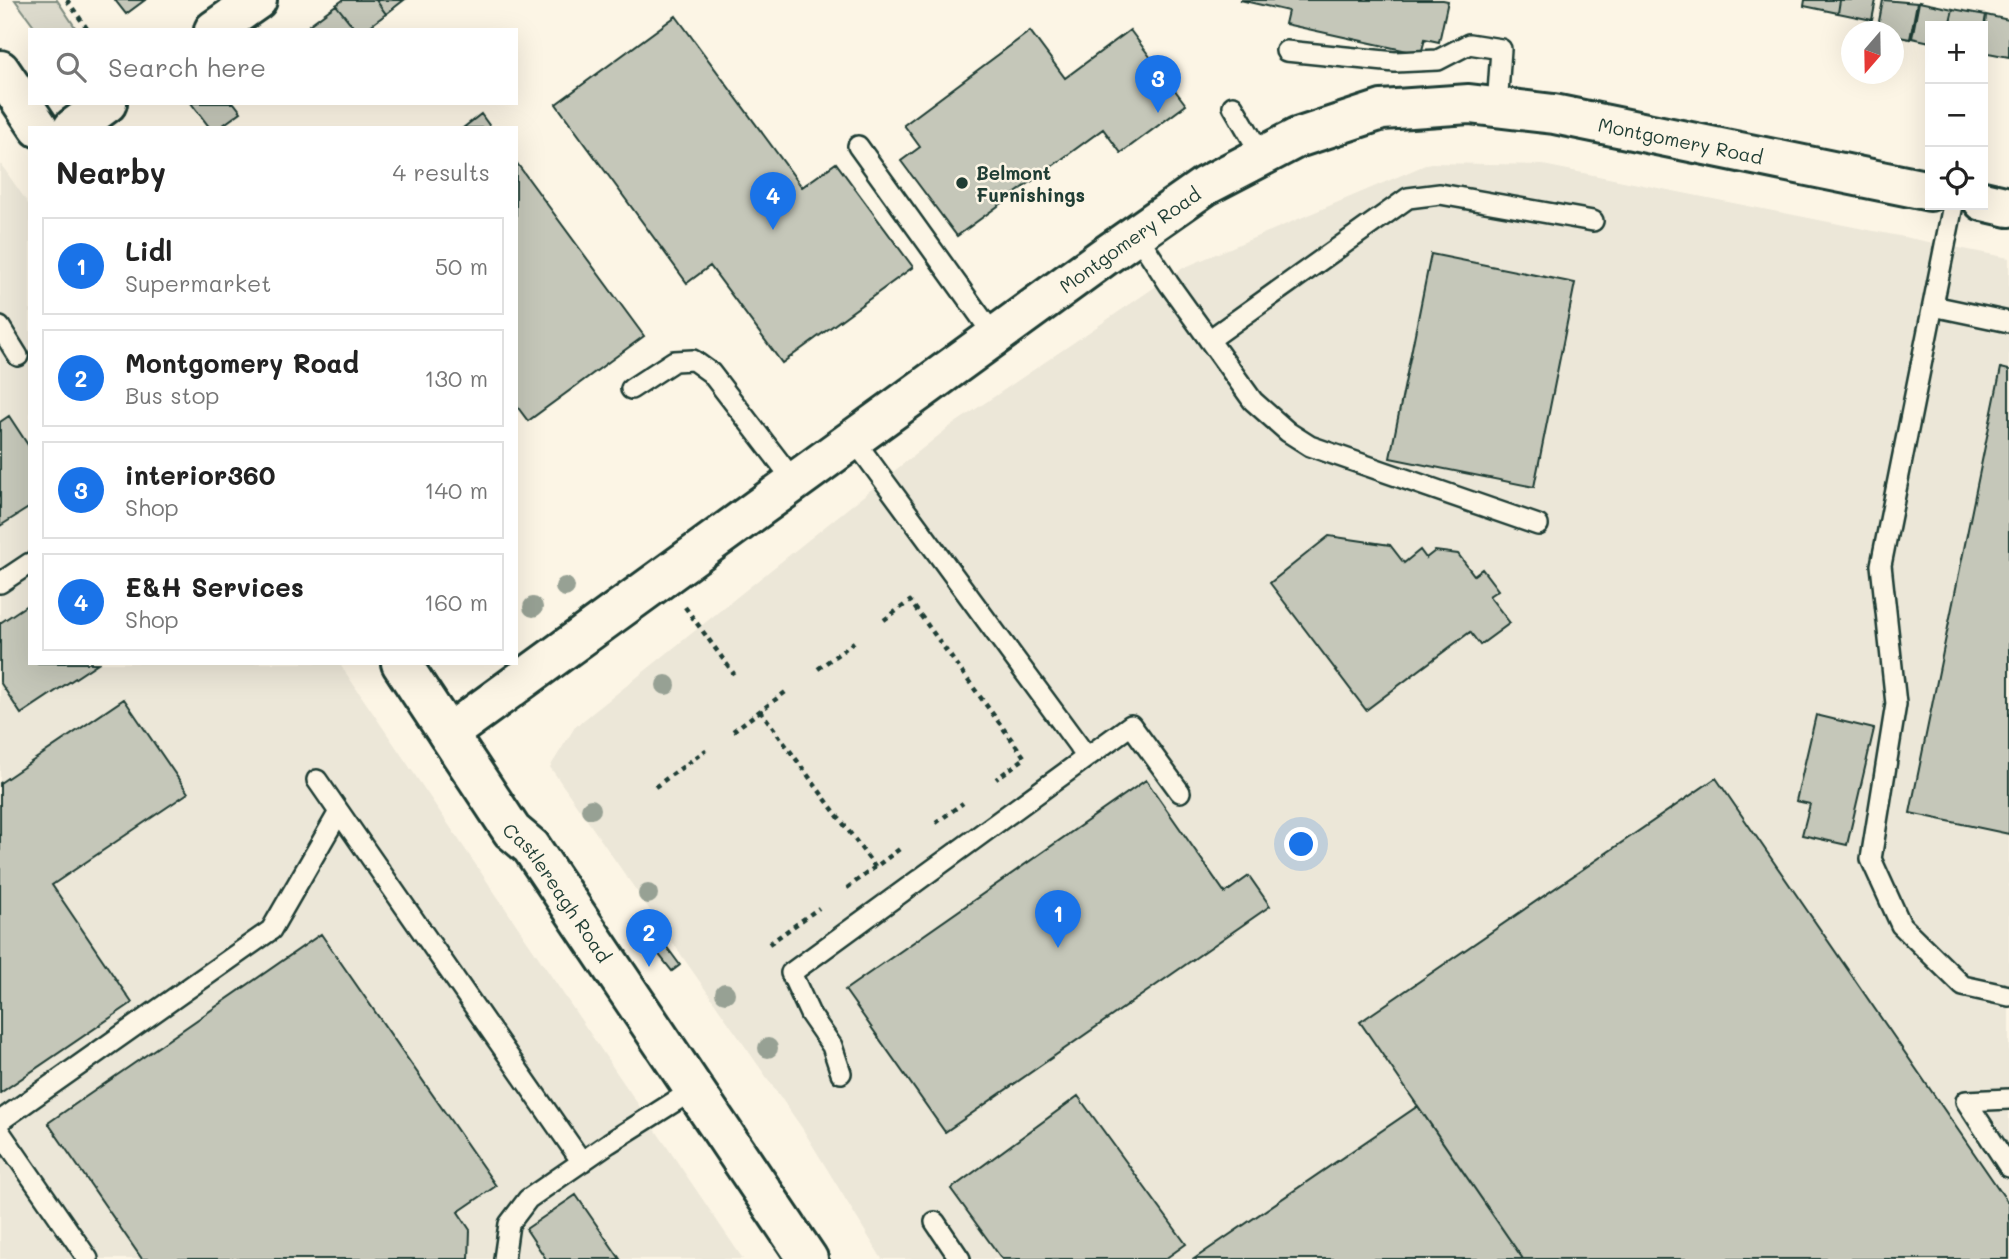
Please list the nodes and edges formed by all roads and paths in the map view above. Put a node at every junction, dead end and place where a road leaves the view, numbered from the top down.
1 (66, 0) edge
2 (257, 0) edge
3 (87, 28) edge
4 (217, 28) edge
5 (1286, 51) dead end
6 (0, 70) edge
7 (104, 105) edge
8 (1233, 106) dead end
9 (1497, 108) junction
10 (38, 126) edge
11 (76, 126) edge
12 (858, 146) dead end
13 (1262, 156) junction
14 (1925, 190) edge
15 (1988, 202) edge
16 (2009, 207) edge
17 (1953, 210) edge
18 (1593, 221) dead end
19 (1136, 234) junction
20 (1933, 306) junction
21 (2009, 322) edge
22 (0, 327) edge
23 (995, 337) junction
24 (1209, 340) junction
25 (18, 356) dead end
26 (631, 389) dead end
27 (854, 440) junction
28 (794, 481) junction
29 (1538, 525) dead end
30 (28, 564) edge
31 (663, 578) junction
32 (0, 583) edge
33 (884, 620) dead end
34 (857, 640) dead end
35 (402, 665) edge
36 (818, 668) dead end
37 (734, 674) dead end
38 (787, 691) dead end
39 (760, 710) junction
40 (733, 731) dead end
41 (448, 734) junction
42 (706, 750) dead end
43 (1087, 757) junction
44 (996, 779) dead end
45 (317, 780) dead end
46 (655, 787) dead end
47 (1180, 792) dead end
48 (963, 803) dead end
49 (340, 812) junction
50 (936, 823) dead end
51 (901, 848) dead end
52 (875, 867) junction
53 (846, 888) dead end
54 (819, 908) dead end
55 (769, 944) dead end
56 (2009, 996) edge
57 (841, 1073) dead end
58 (693, 1090) junction
59 (2009, 1099) edge
60 (0, 1121) edge
61 (0, 1132) edge
62 (582, 1162) junction
63 (2009, 1167) edge
64 (935, 1222) dead end
65 (88, 1259) edge
66 (504, 1259) edge
67 (808, 1259) edge
68 (960, 1259) edge

1 - 3 path
2 - 4 street
5 - 9 lane
6 - 10 street
7 - 11 street
8 - 13 lane
9 - 13 street, Montgomery Road
9 - 14 street, Montgomery Road
12 - 23 lane
13 - 19 street, Montgomery Road
15 - 16 street
17 - 20 lane
18 - 24 lane
19 - 23 street, Montgomery Road
19 - 24 lane
20 - 21 lane
20 - 56 lane
22 - 25 lane
23 - 27 street, Montgomery Road
24 - 29 lane
26 - 28 lane
27 - 28 street, Montgomery Road
27 - 43 lane
28 - 31 street, Montgomery Road
30 - 32 lane
31 - 37 path
31 - 41 street, Montgomery Road
33 - 44 path
34 - 36 path
35 - 41 street, Castlereagh Road
38 - 39 path
39 - 40 path
39 - 52 path
41 - 58 street, Castlereagh Road
42 - 46 path
43 - 47 lane
43 - 57 lane
45 - 49 lane
48 - 50 path
49 - 60 lane
49 - 62 lane
51 - 52 path
52 - 53 path
54 - 55 path
58 - 62 lane
58 - 67 street, Castlereagh Road
59 - 63 lane
61 - 65 lane
62 - 66 lane
64 - 68 lane

